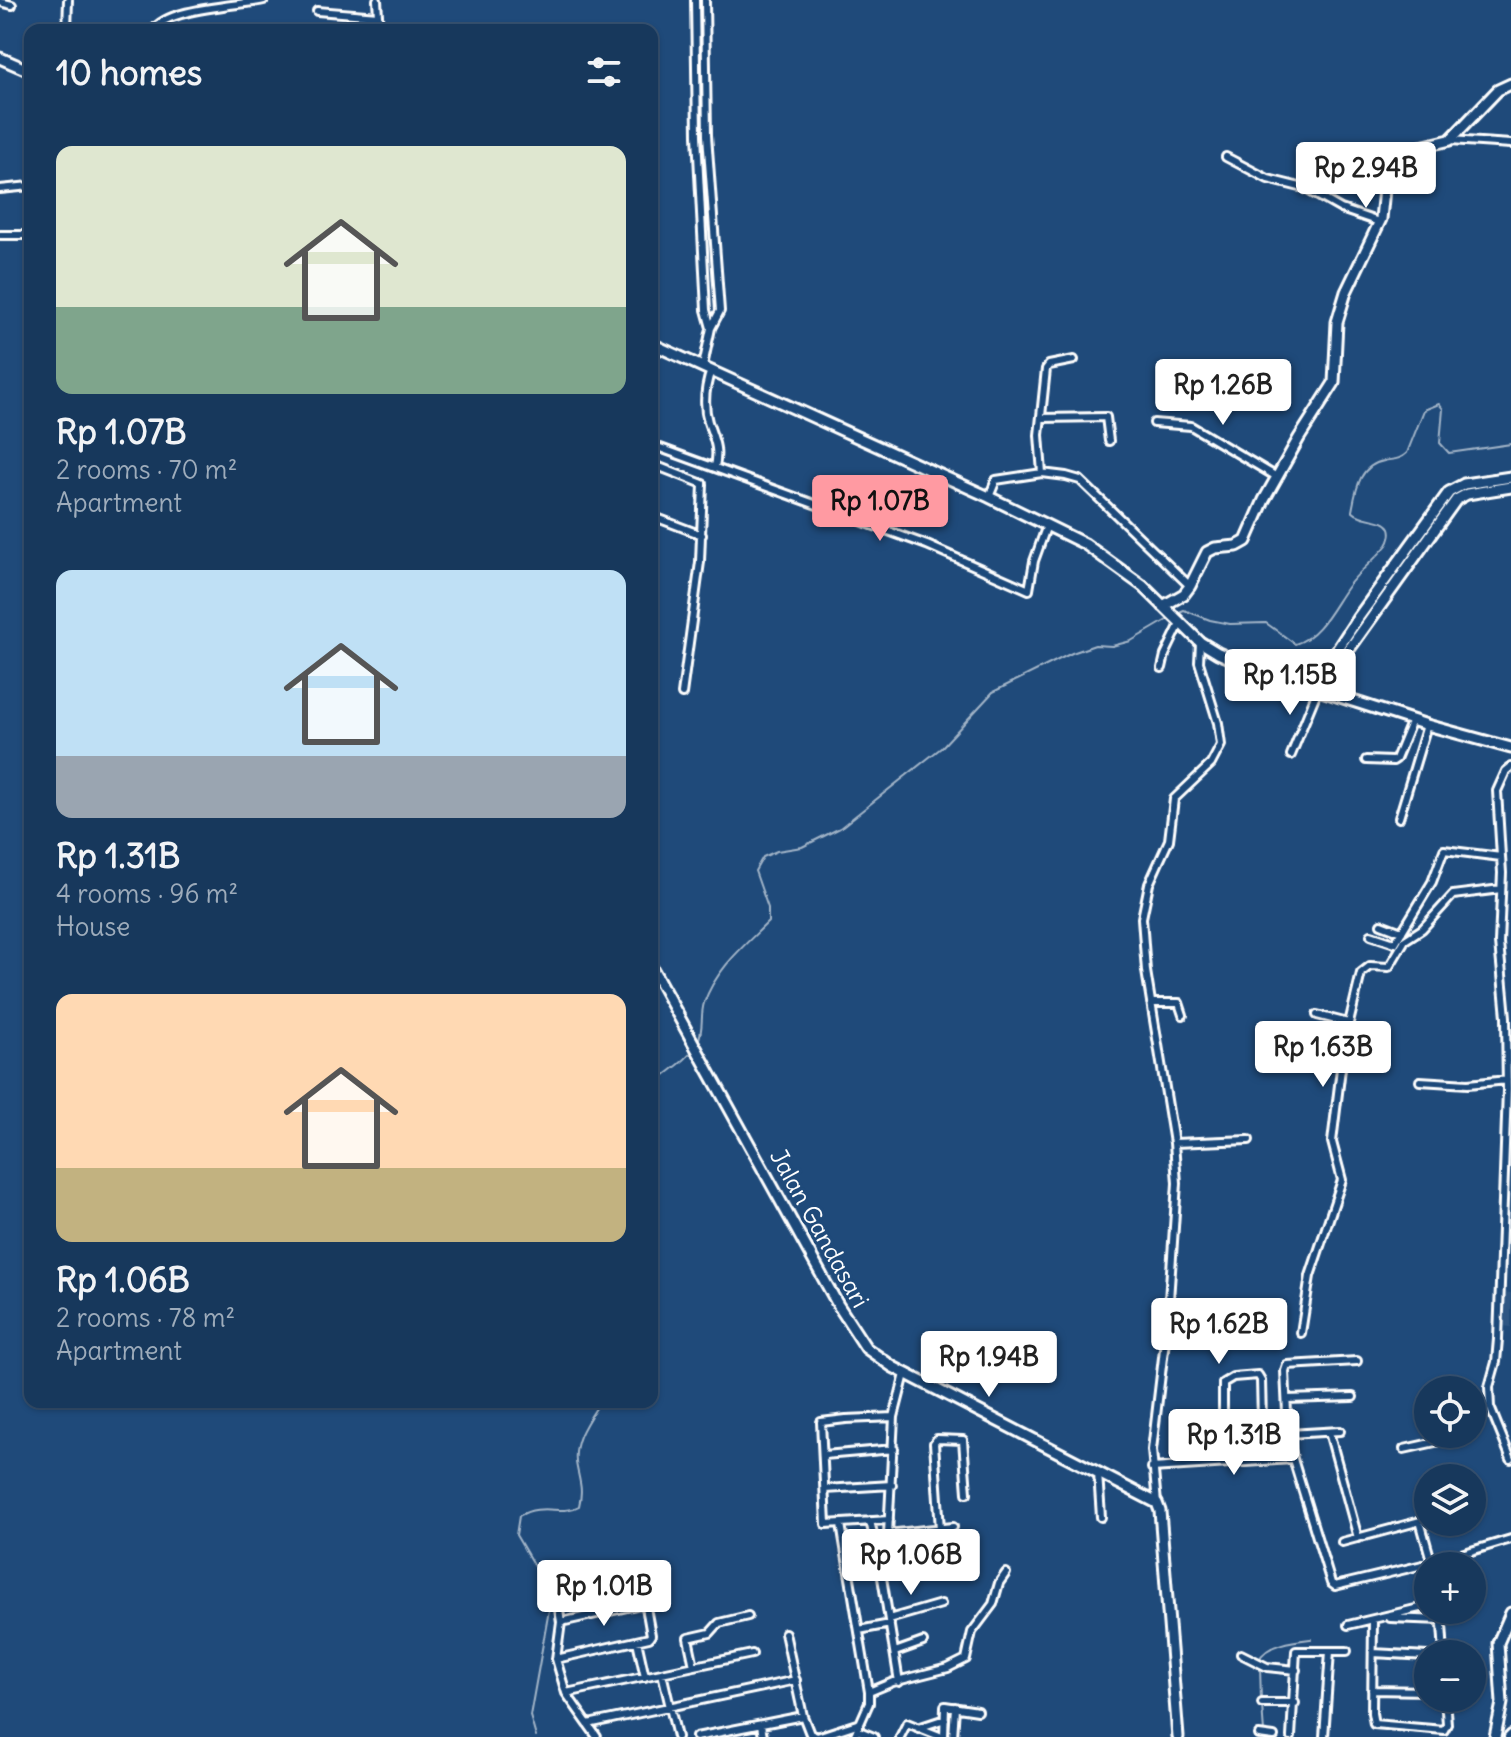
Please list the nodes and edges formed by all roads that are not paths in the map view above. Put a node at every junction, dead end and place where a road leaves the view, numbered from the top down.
1 (68, 0) edge
2 (264, 0) edge
3 (377, 0) edge
4 (695, 0) edge
5 (705, 0) edge
6 (2, 2) edge
7 (12, 5) dead end
8 (317, 11) dead end
9 (378, 16) junction
10 (695, 23) junction
11 (704, 23) junction
12 (67, 24) edge
13 (159, 24) edge
14 (379, 24) edge
15 (0, 58) edge
16 (24, 68) edge
17 (1511, 84) edge
18 (706, 125) junction
19 (696, 126) junction
20 (1450, 140) junction
21 (1511, 144) edge
22 (1226, 157) dead end
23 (24, 187) edge
24 (0, 189) edge
25 (1379, 222) junction
26 (713, 227) junction
27 (702, 228) junction
28 (0, 235) edge
29 (24, 235) edge
30 (711, 328) junction
31 (658, 347) edge
32 (1074, 360) dead end
33 (707, 368) junction
34 (1041, 418) junction
35 (1154, 423) dead end
36 (1109, 441) dead end
37 (658, 447) edge
38 (658, 466) edge
39 (715, 467) junction
40 (1042, 473) junction
41 (1277, 477) junction
42 (1511, 477) edge
43 (1511, 487) edge
44 (989, 497) junction
45 (658, 518) edge
46 (1432, 522) junction
47 (1047, 525) junction
48 (702, 535) junction
49 (1190, 586) junction
50 (1165, 608) junction
51 (1179, 623) junction
52 (1200, 642) junction
53 (1162, 668) dead end
54 (1318, 689) junction
55 (682, 694) dead end
56 (1412, 720) junction
57 (1427, 725) junction
58 (1511, 748) edge
59 (1291, 755) dead end
60 (1366, 760) dead end
61 (1511, 767) edge
62 (1499, 817) junction
63 (1399, 818) dead end
64 (1511, 818) edge
65 (1501, 857) junction
66 (1501, 889) junction
67 (1381, 924) dead end
68 (1402, 932) junction
69 (1371, 935) dead end
70 (658, 979) edge
71 (1151, 1003) junction
72 (1183, 1015) dead end
73 (1317, 1015) dead end
74 (1508, 1017) edge
75 (1348, 1023) junction
76 (1509, 1080) edge
77 (1420, 1081) dead end
78 (1249, 1140) dead end
79 (1174, 1143) junction
80 (1301, 1333) dead end
81 (1357, 1361) dead end
82 (905, 1374) junction
83 (1353, 1397) dead end
84 (1287, 1399) junction
85 (1486, 1407) edge
86 (1490, 1407) junction
87 (894, 1417) junction
88 (1188, 1425) dead end
89 (1340, 1431) dead end
90 (1329, 1432) junction
91 (1288, 1434) junction
92 (1414, 1447) edge
93 (894, 1449) junction
94 (1404, 1449) dead end
95 (824, 1455) junction
96 (1510, 1456) edge
97 (1293, 1459) junction
98 (1263, 1461) junction
99 (1152, 1468) junction
100 (1098, 1471) junction
101 (892, 1485) junction
102 (825, 1489) junction
103 (967, 1493) dead end
104 (1157, 1503) junction
105 (1101, 1517) dead end
106 (889, 1520) junction
107 (870, 1521) junction
108 (1414, 1523) edge
109 (841, 1524) junction
110 (953, 1527) dead end
111 (940, 1529) junction
112 (888, 1534) junction
113 (1358, 1538) junction
114 (1511, 1539) edge
115 (1342, 1542) dead end
116 (1470, 1552) edge
117 (879, 1559) junction
118 (927, 1560) dead end
119 (1414, 1568) edge
120 (881, 1569) junction
121 (1006, 1573) dead end
122 (613, 1575) dead end
123 (941, 1604) dead end
124 (1414, 1610) edge
125 (1511, 1613) edge
126 (748, 1616) dead end
127 (1377, 1619) junction
128 (1414, 1620) edge
129 (561, 1622) junction
130 (889, 1622) junction
131 (1348, 1625) dead end
132 (859, 1630) junction
133 (785, 1633) dead end
134 (637, 1641) junction
135 (923, 1642) dead end
136 (1330, 1651) junction
137 (1347, 1651) dead end
138 (895, 1652) junction
139 (1373, 1653) junction
140 (752, 1654) dead end
141 (1241, 1654) dead end
142 (1414, 1655) edge
143 (556, 1659) junction
144 (694, 1666) junction
145 (1296, 1670) junction
146 (662, 1673) junction
147 (645, 1677) junction
148 (796, 1680) junction
149 (899, 1682) junction
150 (1372, 1690) junction
151 (1414, 1691) edge
152 (869, 1692) junction
153 (566, 1693) junction
154 (1262, 1703) dead end
155 (1295, 1703) junction
156 (670, 1707) junction
157 (955, 1707) junction
158 (978, 1711) dead end
159 (1446, 1712) edge
160 (803, 1716) junction
161 (945, 1719) junction
162 (588, 1724) junction
163 (761, 1725) junction
164 (918, 1728) junction
165 (857, 1730) edge
166 (1263, 1735) edge
167 (597, 1737) edge
168 (677, 1737) edge
169 (696, 1737) edge
170 (763, 1737) edge
171 (874, 1737) edge
172 (900, 1737) edge
173 (943, 1737) edge
174 (953, 1737) edge
175 (1178, 1737) edge
176 (1274, 1737) edge
177 (1291, 1737) edge
178 (1324, 1737) edge
179 (1495, 1737) edge

1 - 12 street
2 - 13 street
3 - 9 street
4 - 10 street
5 - 11 street
6 - 7 street
8 - 9 street
9 - 14 street
10 - 11 street
10 - 19 street
11 - 18 street
15 - 16 street
17 - 20 street
18 - 19 street
18 - 26 street
19 - 27 street
20 - 21 street
20 - 25 street
22 - 25 street
23 - 24 street
25 - 41 street
26 - 27 street
26 - 30 street
27 - 30 street
28 - 29 street
30 - 33 street
31 - 33 street
32 - 34 street
33 - 39 street
33 - 44 street
34 - 36 street
34 - 40 street
35 - 41 street
37 - 39 street
38 - 48 street
39 - 47 street
40 - 44 street
40 - 49 street
41 - 49 street
42 - 46 street
43 - 46 street
44 - 47 street
45 - 48 street
46 - 54 street
47 - 50 street
48 - 55 street
49 - 50 street
50 - 51 street
51 - 52 street
51 - 53 street
52 - 54 street
52 - 71 street
54 - 56 street
54 - 59 street
56 - 57 street
56 - 60 street
57 - 58 street
57 - 63 street
61 - 62 street
62 - 64 street
62 - 65 street
65 - 66 street
65 - 68 street
66 - 74 street
66 - 75 street
67 - 68 street
68 - 69 street
70 - 82 street, Jalan Gandasari
71 - 72 street
71 - 79 street
73 - 75 street
74 - 76 street
75 - 80 street
76 - 77 street
76 - 86 street
78 - 79 street
79 - 99 street
81 - 84 street
82 - 87 street
82 - 100 street, Jalan Gandasari
83 - 84 street
84 - 91 street
85 - 86 street
86 - 96 street
87 - 93 street
87 - 95 street
88 - 98 street
89 - 90 street
90 - 91 street
90 - 113 street
91 - 97 street
92 - 94 street
93 - 95 street
93 - 101 street
95 - 102 street
97 - 98 street
97 - 119 street
98 - 99 street
99 - 104 street
100 - 104 street, Jalan Gandasari
100 - 105 street
101 - 102 street
101 - 106 street
102 - 109 street
103 - 111 street
104 - 175 street
106 - 107 street
106 - 112 street
107 - 109 street
107 - 117 street
108 - 113 street
109 - 132 street
110 - 111 street
111 - 112 street
112 - 117 street
113 - 115 street
114 - 116 street
117 - 120 street
118 - 120 street
120 - 130 street
121 - 149 street
122 - 129 street
123 - 130 street
124 - 127 street
125 - 179 street
126 - 144 street
127 - 128 street
127 - 131 street
127 - 139 street
129 - 134 street
129 - 143 street
130 - 132 street
130 - 138 street
132 - 152 street
133 - 148 street
134 - 143 street
134 - 147 street
135 - 138 street
136 - 137 street
136 - 145 street
136 - 178 street
138 - 149 street
139 - 142 street
139 - 150 street
140 - 144 street
141 - 145 street
143 - 153 street
144 - 146 street
145 - 155 street
146 - 147 street
146 - 156 street
147 - 153 street
148 - 156 street
148 - 160 street
149 - 152 street
150 - 151 street
150 - 159 street
152 - 165 street
153 - 162 street
154 - 155 street
155 - 177 street
156 - 162 street
156 - 168 street
157 - 158 street
157 - 161 street
157 - 174 street
160 - 163 street
160 - 165 street
161 - 164 street
161 - 173 street
162 - 167 street
163 - 169 street
163 - 170 street
164 - 172 street
164 - 173 street
165 - 171 street
166 - 176 street

